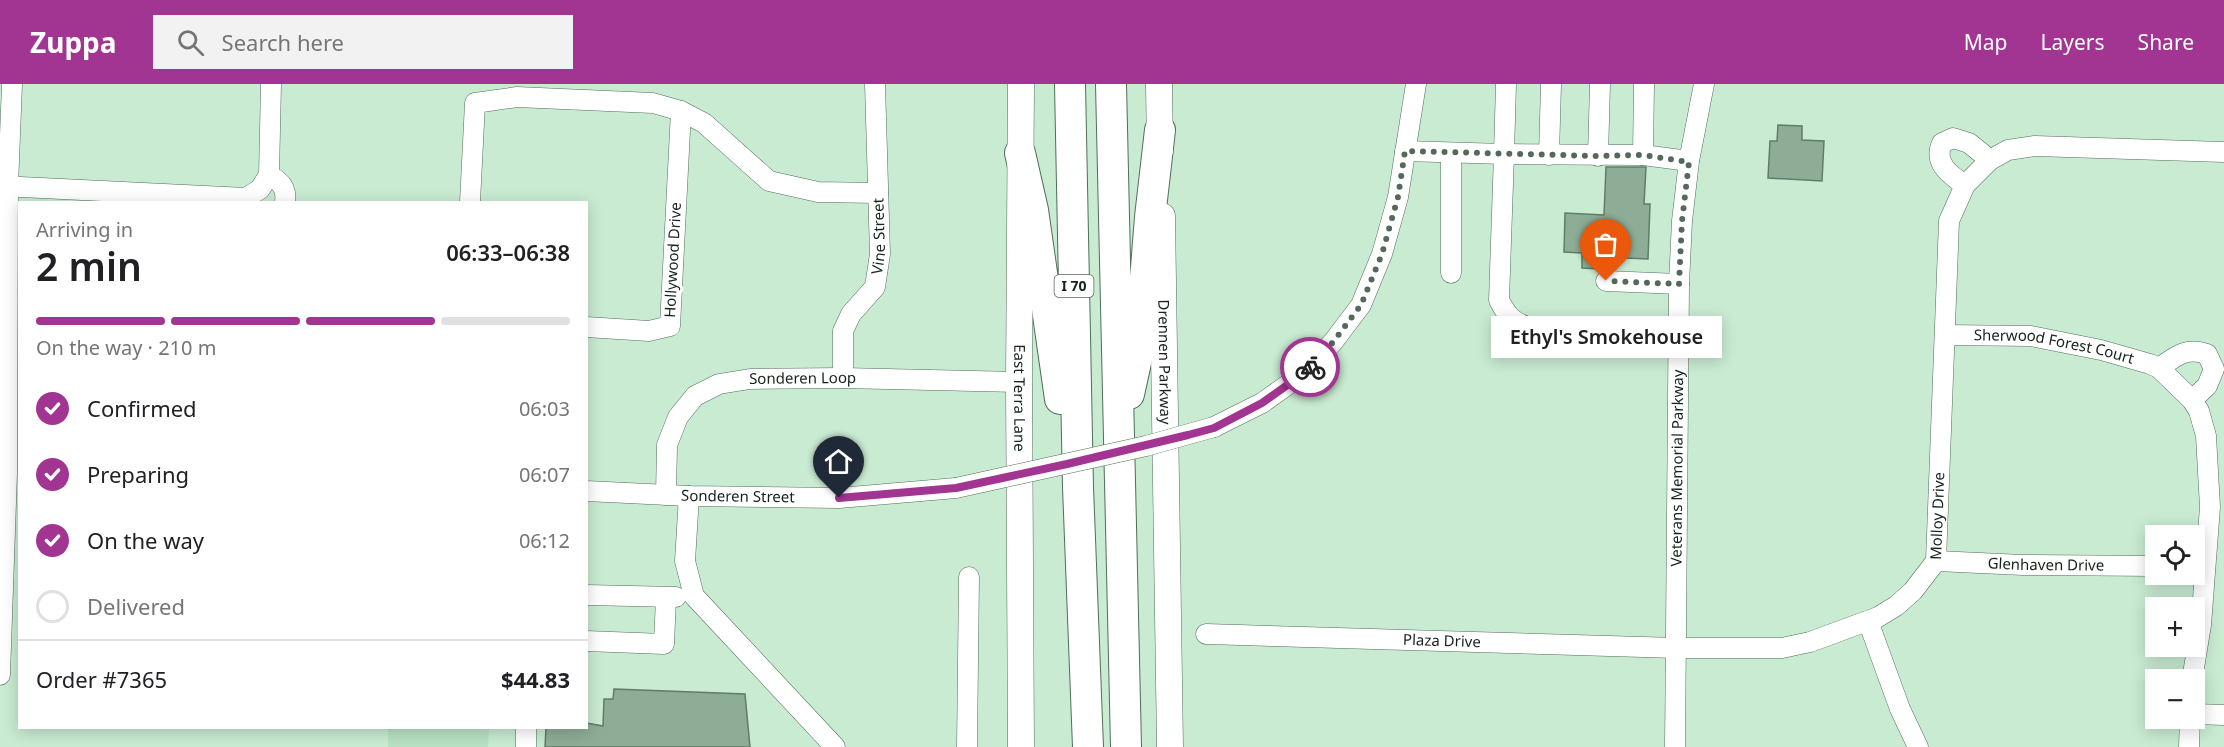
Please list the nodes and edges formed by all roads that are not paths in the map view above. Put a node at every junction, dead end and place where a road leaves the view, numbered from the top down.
1 (12, 84) edge
2 (271, 84) edge
3 (875, 84) edge
4 (1021, 84) edge
5 (1070, 84) edge
6 (1111, 84) edge
7 (1159, 84) edge
8 (1416, 84) edge
9 (1506, 84) edge
10 (1551, 84) edge
11 (1599, 84) edge
12 (1644, 84) edge
13 (1704, 84) edge
14 (681, 111) junction
15 (1160, 130) junction
16 (1405, 151) junction
17 (2224, 152) edge
18 (1020, 153) junction
19 (1451, 153) junction
20 (1504, 154) junction
21 (1549, 155) junction
22 (1643, 155) junction
23 (1598, 156) junction
24 (1990, 160) junction
25 (1689, 162) junction
26 (269, 175) junction
27 (1965, 185) junction
28 (4, 186) edge
29 (878, 194) junction
30 (248, 200) edge
31 (285, 201) edge
32 (470, 201) edge
33 (1451, 273) dead end
34 (1606, 281) dead end
35 (1679, 284) junction
36 (588, 327) edge
37 (1678, 332) junction
38 (1945, 335) junction
39 (2159, 368) junction
40 (843, 378) junction
41 (1019, 382) junction
42 (2192, 400) junction
43 (1119, 441) junction
44 (9, 474) edge
45 (1078, 487) junction
46 (588, 491) edge
47 (666, 495) junction
48 (689, 496) junction
49 (2205, 537) edge
50 (1936, 561) junction
51 (2145, 566) edge
52 (969, 578) dead end
53 (2200, 585) edge
54 (588, 595) edge
55 (694, 596) junction
56 (666, 598) junction
57 (1868, 621) junction
58 (1206, 634) dead end
59 (588, 641) edge
60 (1677, 648) junction
61 (2194, 669) edge
62 (0, 675) edge
63 (2205, 714) edge
64 (2224, 715) edge
65 (526, 729) edge
66 (2190, 729) edge
67 (526, 747) edge
68 (835, 747) edge
69 (967, 747) edge
70 (1021, 747) edge
71 (1088, 747) edge
72 (1126, 747) edge
73 (1170, 747) edge
74 (1676, 747) edge
75 (1918, 747) edge
76 (2189, 747) edge

1 - 28 street
2 - 26 street
3 - 29 street, Vine Street
4 - 18 main road, East Terra Lane
5 - 45 highway, I 70
6 - 43 highway, I 70
7 - 15 main road, Drennen Parkway
8 - 16 street, Sonderen Street
9 - 20 street
10 - 21 street
11 - 23 street
12 - 22 street
13 - 25 street, Veterans Memorial Parkway
14 - 29 street
14 - 32 street
14 - 36 street, Hollywood Drive
15 - 43 highway
15 - 73 main road, Drennen Parkway
16 - 19 street
16 - 48 street, Sonderen Street, bridge
17 - 24 street, Molloy Drive
18 - 41 main road, East Terra Lane
18 - 45 highway
19 - 20 street
19 - 33 street
20 - 21 street
20 - 37 street
21 - 23 street
22 - 23 street
22 - 25 street
24 - 27 street, Molloy Drive
24 - 27 street
25 - 35 street, Veterans Memorial Parkway
26 - 30 street
26 - 31 street
27 - 38 street, Molloy Drive
28 - 30 street
28 - 44 street
29 - 40 street, Vine Street
34 - 35 street
35 - 37 street, Veterans Memorial Parkway
37 - 60 street, Veterans Memorial Parkway
38 - 39 street, Sherwood Forest Court
38 - 50 street, Molloy Drive
39 - 42 street, Sherwood Forest Court
39 - 42 street
40 - 41 street, Sonderen Loop
40 - 47 street, Sonderen Loop
41 - 70 main road, East Terra Lane
42 - 49 street, Sherwood Forest Court
43 - 72 highway, I 70
44 - 62 street
45 - 71 highway, I 70
46 - 47 street, Sonderen Street
47 - 48 street, Sonderen Street
48 - 55 street
50 - 51 street, Glenhaven Drive
50 - 57 street, Molloy Drive
52 - 69 street
53 - 61 street, Sherwood Forest Court
54 - 56 street
55 - 56 street
55 - 68 street
56 - 59 street
57 - 60 street, Molloy Drive
57 - 75 street
58 - 60 street, Plaza Drive
60 - 74 street, Veterans Memorial Parkway
63 - 64 street
65 - 67 street
66 - 76 street

